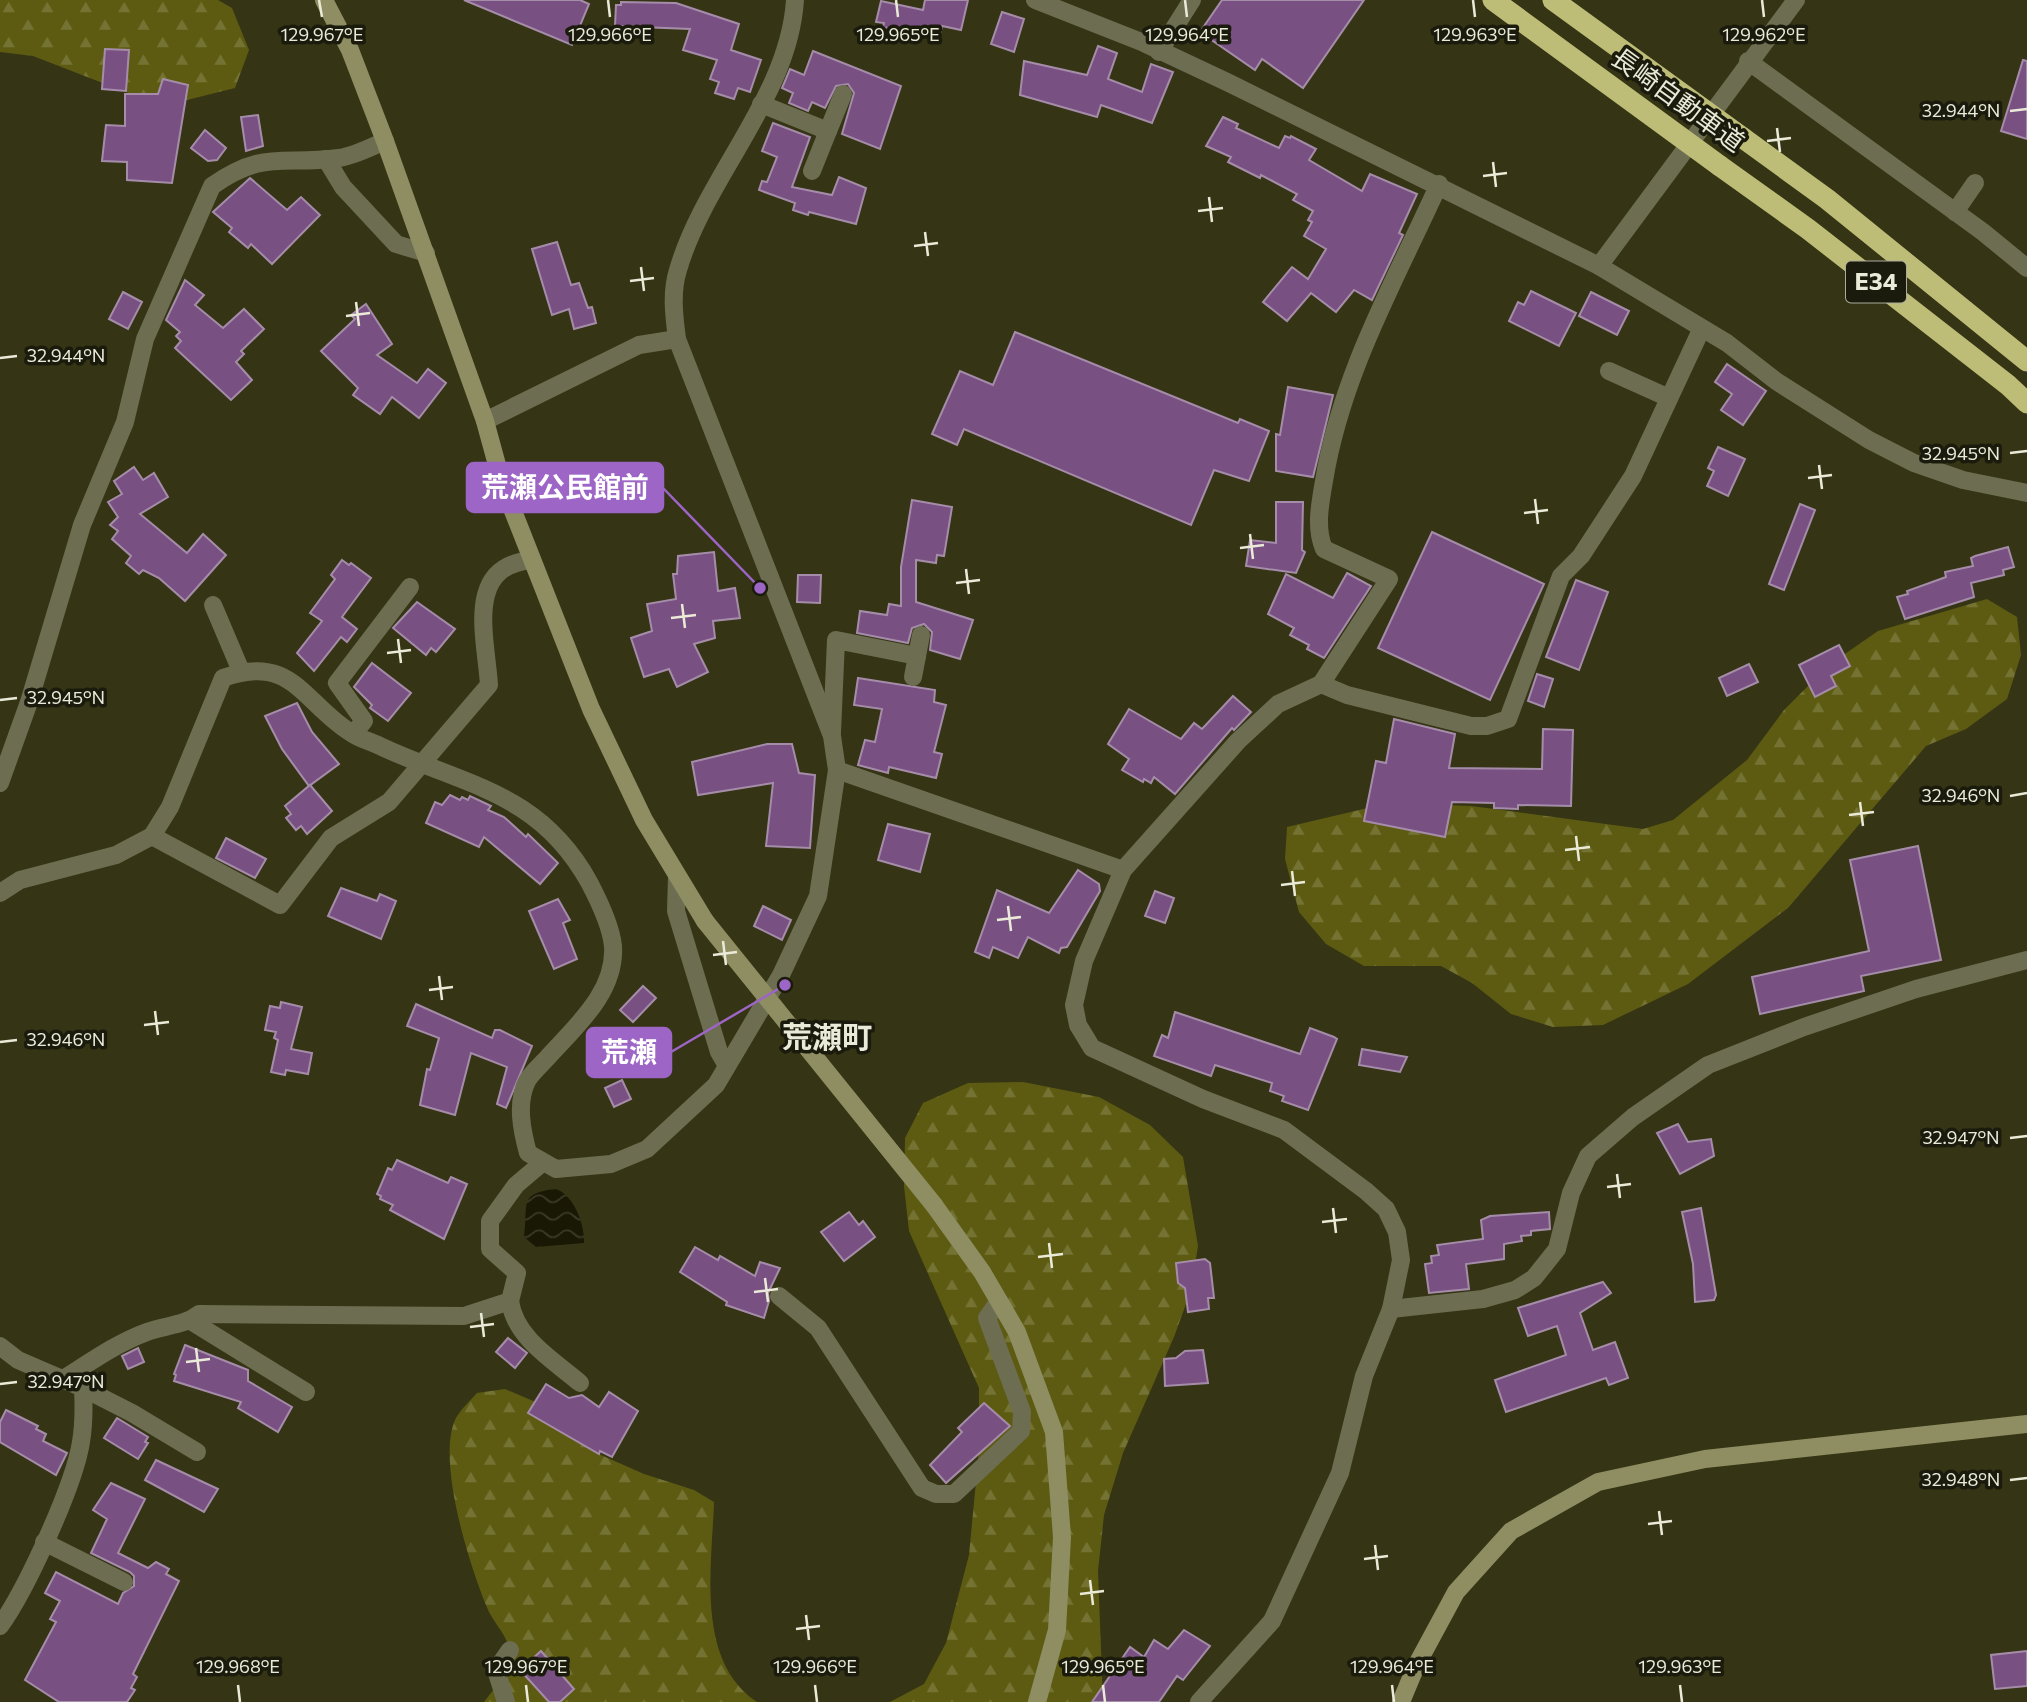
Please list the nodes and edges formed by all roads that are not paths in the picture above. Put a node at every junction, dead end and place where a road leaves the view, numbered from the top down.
1 (324, 0) edge
2 (795, 0) edge
3 (1035, 0) edge
4 (1192, 0) edge
5 (1493, 0) edge
6 (1553, 0) edge
7 (1796, 0) edge
8 (1159, 52) junction
9 (1748, 61) junction
10 (843, 94) dead end
11 (761, 104) junction
12 (828, 131) junction
13 (386, 141) junction
14 (326, 159) junction
15 (812, 171) dead end
16 (1975, 183) dead end
17 (1439, 184) junction
18 (1955, 212) junction
19 (425, 254) junction
20 (1599, 266) junction
21 (2027, 268) edge
22 (1701, 330) junction
23 (677, 339) junction
24 (2027, 361) edge
25 (1609, 371) dead end
26 (1669, 398) junction
27 (2027, 403) edge
28 (485, 421) junction
29 (2027, 493) edge
30 (532, 560) junction
31 (410, 587) dead end
32 (213, 605) dead end
33 (921, 635) dead end
34 (917, 656) junction
35 (241, 671) junction
36 (913, 677) dead end
37 (1321, 684) junction
38 (353, 734) junction
39 (832, 736) junction
40 (421, 765) junction
41 (837, 770) junction
42 (0, 783) edge
43 (152, 836) junction
44 (1123, 870) junction
45 (677, 877) junction
46 (0, 892) edge
47 (2027, 960) edge
48 (726, 1064) junction
49 (542, 1163) junction
50 (779, 1296) dead end
51 (510, 1301) junction
52 (999, 1301) junction
53 (1391, 1309) junction
54 (191, 1321) junction
55 (0, 1346) edge
56 (65, 1378) junction
57 (580, 1383) dead end
58 (83, 1388) junction
59 (306, 1392) dead end
60 (2027, 1424) edge
61 (197, 1452) dead end
62 (44, 1542) junction
63 (124, 1582) dead end
64 (0, 1626) edge
65 (510, 1650) dead end
66 (506, 1702) edge
67 (1037, 1702) edge
68 (1199, 1702) edge
69 (1401, 1702) edge

1 - 13 street
2 - 11 street
3 - 8 street
4 - 8 street
5 - 27 highway, 長崎自動車道 / E34, bridge
6 - 24 highway, 長崎自動車道 / E34, bridge
7 - 9 street
8 - 17 street
9 - 18 street
9 - 20 street
10 - 12 street
11 - 12 street
11 - 23 street
12 - 15 street
13 - 14 street
13 - 19 street
14 - 19 street
14 - 42 street
16 - 18 street
17 - 20 street
17 - 37 street
18 - 21 street
19 - 28 street
20 - 22 street
22 - 26 street
22 - 29 street
23 - 28 street
23 - 39 street
25 - 26 street
26 - 37 street
28 - 30 street
30 - 40 street
30 - 45 street
31 - 38 street
32 - 35 street
33 - 34 street
34 - 36 street
34 - 39 street
35 - 38 street
35 - 43 street
37 - 44 street
38 - 40 street
39 - 41 street
40 - 43 street
40 - 49 street
41 - 44 street
41 - 48 street
43 - 46 street
44 - 53 street
45 - 48 street
45 - 52 street, bridge
47 - 53 street
48 - 49 street
49 - 51 street
50 - 52 street
51 - 54 street
51 - 57 street
52 - 67 street
53 - 68 street
54 - 56 street
54 - 59 street
55 - 56 street
56 - 58 street
58 - 61 street
58 - 62 street
60 - 69 street
62 - 63 street
62 - 64 street
65 - 66 street

